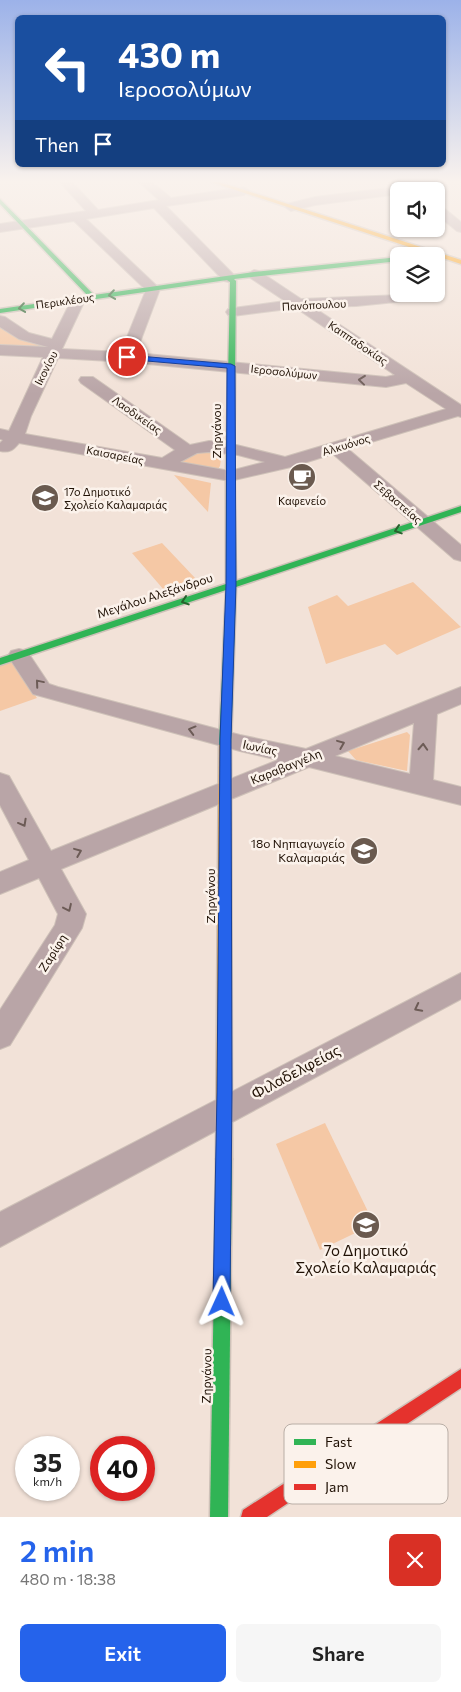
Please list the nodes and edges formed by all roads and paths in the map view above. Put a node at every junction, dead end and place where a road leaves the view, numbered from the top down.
1 (45, 253) edge
2 (114, 253) edge
3 (207, 253) edge
4 (445, 257) edge
5 (390, 260) edge
6 (461, 262) edge
7 (254, 274) junction
8 (229, 278) junction
9 (152, 289) junction
10 (85, 299) junction
11 (390, 299) edge
12 (300, 304) junction
13 (0, 311) edge
14 (233, 312) junction
15 (0, 320) edge
16 (0, 350) edge
17 (55, 350) junction
18 (127, 357) junction
19 (231, 366) junction
20 (410, 377) junction
21 (87, 380) dead end
22 (460, 411) edge
23 (8, 435) edge
24 (230, 447) junction
25 (336, 448) junction
26 (0, 450) edge
27 (186, 450) junction
28 (285, 463) junction
29 (165, 464) junction
30 (230, 476) junction
31 (461, 509) edge
32 (422, 522) junction
33 (461, 555) edge
34 (231, 585) junction
35 (10, 659) edge
36 (461, 695) edge
37 (426, 709) junction
38 (225, 739) junction
39 (308, 758) junction
40 (0, 782) edge
41 (421, 785) junction
42 (225, 792) junction
43 (461, 796) edge
44 (46, 865) junction
45 (0, 883) edge
46 (461, 986) edge
47 (0, 1036) edge
48 (224, 1110) junction
49 (0, 1230) edge
50 (461, 1378) edge
51 (391, 1424) edge
52 (284, 1495) edge
53 (219, 1517) edge
54 (250, 1517) edge

1 - 10 street
2 - 9 street
3 - 8 street
4 - 6 street
5 - 7 street, Περικλέους
7 - 8 street, Περικλέους
7 - 12 street, Καππαδοκίας
8 - 9 street, Περικλέους
8 - 14 street, Ζηργάνου
9 -> 10 street, Περικλέους
9 - 18 street
10 -> 13 street, Περικλέους
10 - 17 street, Ικονίου
11 - 12 street, Πανόπουλου
12 - 14 street, Πανόπουλου
12 - 20 street, Καππαδοκίας
14 - 19 street, Ζηργάνου
15 - 17 street
16 - 17 street
17 - 18 street, Ιεροσολύμων
17 - 23 street, Ικονίου
18 - 19 street, Ιεροσολύμων
20 -> 19 street, Ιεροσολύμων
19 - 24 street, Ζηργάνου
20 - 22 street, Καππαδοκίας
21 - 27 street, Λαοδικείας
22 - 25 street, Αλκυόνος
23 - 26 street
23 - 29 street, Καισαρείας
24 - 27 street
24 - 28 street
24 - 30 street, Ζηργάνου
25 - 28 street, Αλκυόνος
25 - 32 street, Σεβαστείας
27 - 29 street
28 - 30 street, Αλκυόνος
29 - 30 street, Καισαρείας
30 - 34 street, Ζηργάνου
31 - 32 street, Μεγάλου Αλεξάνδρου
32 - 33 street, Σεβαστείας
32 -> 34 street, Μεγάλου Αλεξάνδρου
34 -> 35 street, Μεγάλου Αλεξάνδρου
34 - 38 street, Ζηργάνου
38 -> 35 street, Ιωνίας
36 - 37 street, Καραβαγγέλη
39 -> 37 street, Καραβαγγέλη
41 -> 37 street
38 - 39 street, Ιωνίας
38 - 42 street, Ζηργάνου
39 - 41 street, Ιωνίας
39 - 42 street, Καραβαγγέλη
40 -> 44 street
41 - 43 street, Ιωνίας
44 -> 42 street, Καραβαγγέλη
42 - 48 street, Ζηργάνου
44 - 45 street, Καραβαγγέλη
44 -> 47 street, Ζαρίφη
46 -> 48 street, Φιλαδελφείας
48 - 49 street, Φιλαδελφείας
48 - 53 street, Ζηργάνου
50 - 51 street
52 - 54 street

